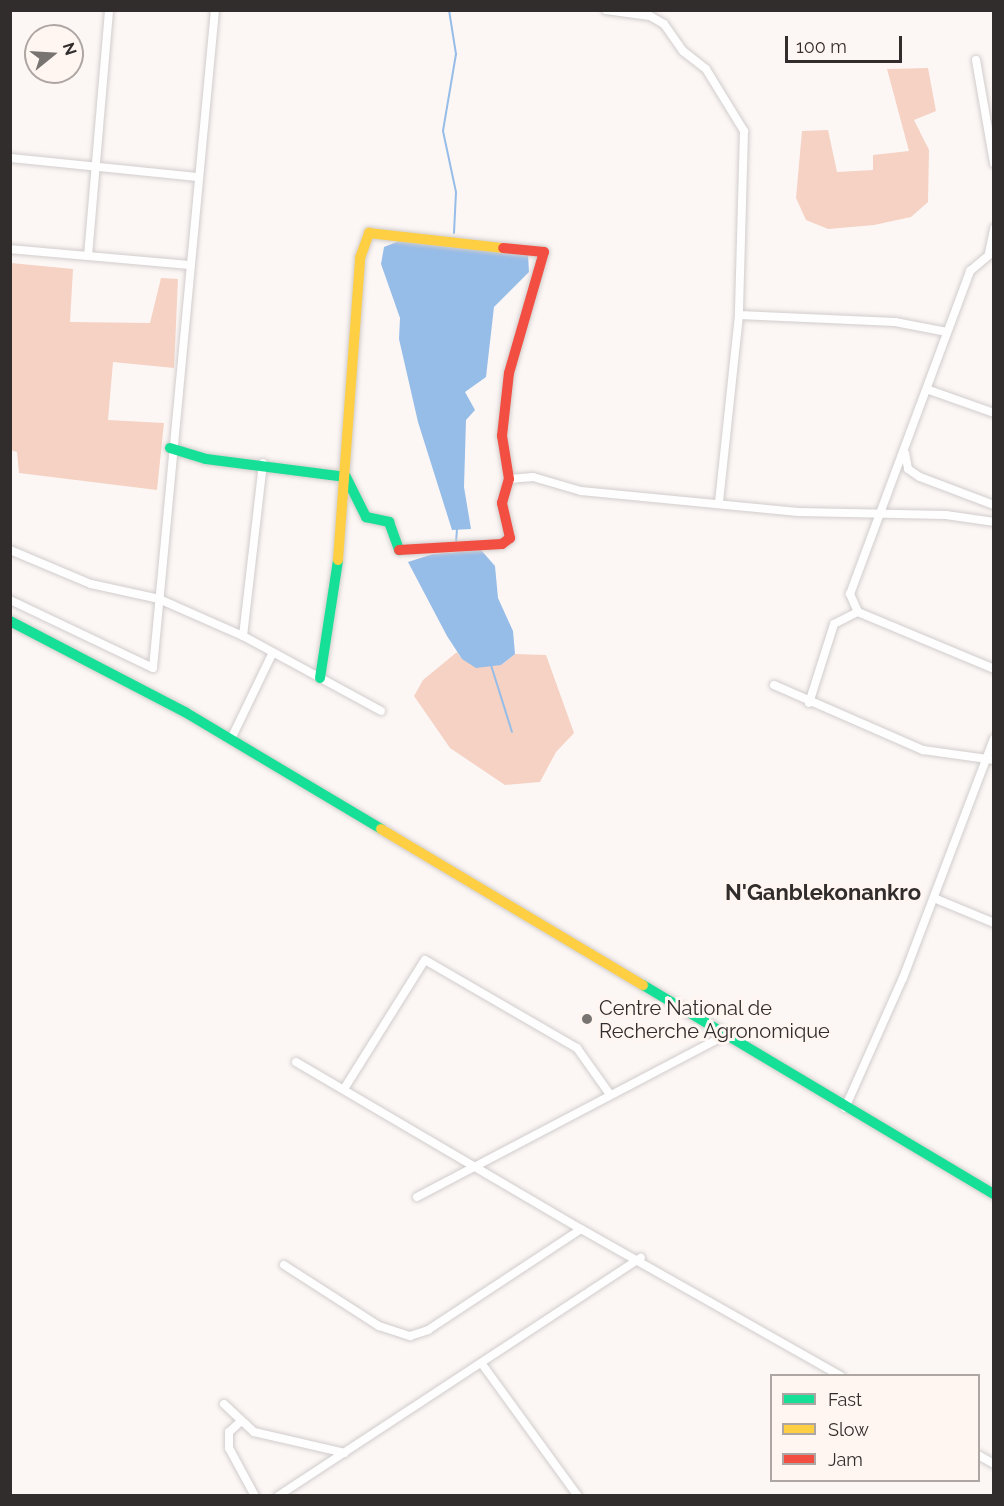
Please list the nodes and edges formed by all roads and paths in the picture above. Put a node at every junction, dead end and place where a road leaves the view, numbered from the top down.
1 (109, 10) edge
2 (215, 10) edge
3 (606, 10) edge
4 (976, 60) dead end
5 (10, 158) edge
6 (993, 163) edge
7 (97, 167) junction
8 (198, 177) junction
9 (993, 229) edge
10 (10, 249) edge
11 (991, 252) edge
12 (88, 256) junction
13 (188, 265) junction
14 (739, 315) junction
15 (947, 332) junction
16 (929, 390) junction
17 (993, 413) edge
18 (170, 448) junction
19 (905, 448) junction
20 (263, 463) junction
21 (346, 477) junction
22 (509, 479) junction
23 (719, 502) junction
24 (993, 505) edge
25 (879, 516) junction
26 (993, 522) edge
27 (10, 550) edge
28 (159, 599) junction
29 (10, 600) edge
30 (858, 612) junction
31 (10, 621) edge
32 (243, 636) junction
33 (272, 654) junction
34 (993, 669) edge
35 (320, 678) junction
36 (774, 685) dead end
37 (809, 703) junction
38 (381, 711) dead end
39 (231, 739) junction
40 (993, 739) edge
41 (990, 759) edge
42 (934, 898) junction
43 (993, 923) edge
44 (725, 1035) junction
45 (296, 1062) dead end
46 (344, 1089) junction
47 (609, 1093) junction
48 (845, 1108) junction
49 (476, 1164) junction
50 (993, 1194) edge
51 (417, 1197) dead end
52 (581, 1229) junction
53 (641, 1258) junction
54 (284, 1264) dead end
55 (482, 1364) junction
56 (838, 1374) edge
57 (224, 1404) dead end
58 (239, 1423) junction
59 (345, 1453) junction
60 (980, 1456) edge
61 (993, 1464) edge
62 (255, 1496) edge
63 (278, 1496) edge
64 (578, 1496) edge

1 - 7 street
2 - 8 street
3 - 14 street
4 - 6 street
5 - 7 street
7 - 8 street
7 - 12 street
8 - 13 street
9 - 11 street
10 - 12 street
11 - 15 street
12 - 13 street
13 - 18 street
14 - 15 street
14 - 23 street
15 - 16 street
16 - 17 street
16 - 19 street
18 - 20 street
18 - 28 street
19 - 24 street
19 - 25 street
20 - 21 street
20 - 32 street
21 - 22 street
21 - 22 street
21 - 35 street
22 - 23 street
23 - 25 street
25 - 26 street
25 - 30 street
27 - 28 street
28 - 29 street
28 - 32 street
30 - 34 street
30 - 37 street
31 - 39 street
32 - 33 street
33 - 35 street
33 - 39 street
35 - 38 street
36 - 37 street
37 - 41 street
39 - 44 street
40 - 41 street
41 - 42 street
42 - 43 street
42 - 48 street
44 - 47 street
44 - 48 street
45 - 46 street
46 - 47 street
46 - 49 street
47 - 49 street
48 - 50 street
49 - 51 street
49 - 52 street
52 - 53 street
52 - 54 street
53 - 55 street
53 - 56 street
55 - 59 street
55 - 64 street
57 - 58 street
58 - 59 street
58 - 62 street
59 - 63 street
60 - 61 street

